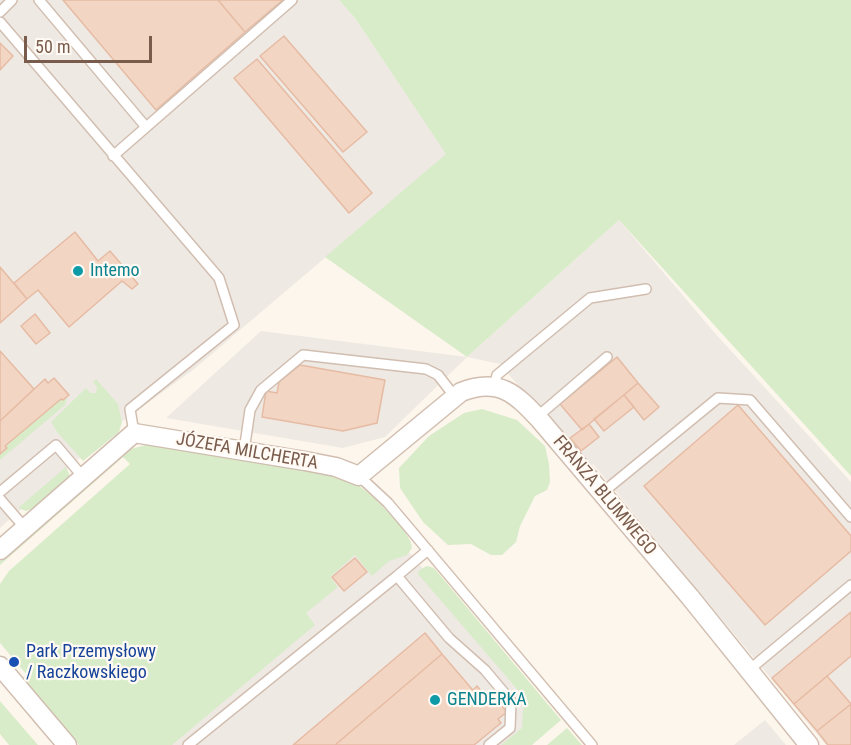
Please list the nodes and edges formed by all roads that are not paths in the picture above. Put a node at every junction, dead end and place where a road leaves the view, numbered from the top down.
1 (12, 0) edge
2 (39, 0) edge
3 (292, 0) edge
4 (0, 12) edge
5 (0, 22) edge
6 (146, 127) junction
7 (113, 156) junction
8 (646, 289) dead end
9 (608, 357) dead end
10 (494, 386) junction
11 (455, 397) junction
12 (537, 417) junction
13 (134, 433) junction
14 (244, 451) junction
15 (359, 476) junction
16 (83, 477) junction
17 (0, 492) edge
18 (602, 494) junction
19 (0, 499) edge
20 (851, 516) edge
21 (25, 528) junction
22 (0, 550) edge
23 (428, 550) junction
24 (397, 576) junction
25 (851, 585) edge
26 (749, 670) junction
27 (2, 671) edge
28 (67, 745) edge
29 (188, 745) edge
30 (489, 745) edge
31 (592, 745) edge
32 (809, 745) edge

1 - 4 lane
2 - 6 lane
3 - 6 lane
5 - 7 lane
6 - 7 lane
7 - 13 lane
8 - 10 lane
9 - 12 lane
10 - 11 street
10 - 12 street, FRANZA BLUMWEGO
11 - 14 lane
11 - 15 street
12 - 18 street, FRANZA BLUMWEGO
13 - 14 street, JÓZEFA MILCHERTA
13 - 16 street
14 - 15 street, JÓZEFA MILCHERTA
15 - 23 lane
16 - 17 lane
16 - 21 street
18 - 20 lane
18 - 26 street, FRANZA BLUMWEGO
19 - 21 lane
21 - 22 street
23 - 24 lane
23 - 31 lane
24 - 29 lane
24 - 30 lane
25 - 26 lane
26 - 32 street, FRANZA BLUMWEGO
27 - 28 street

